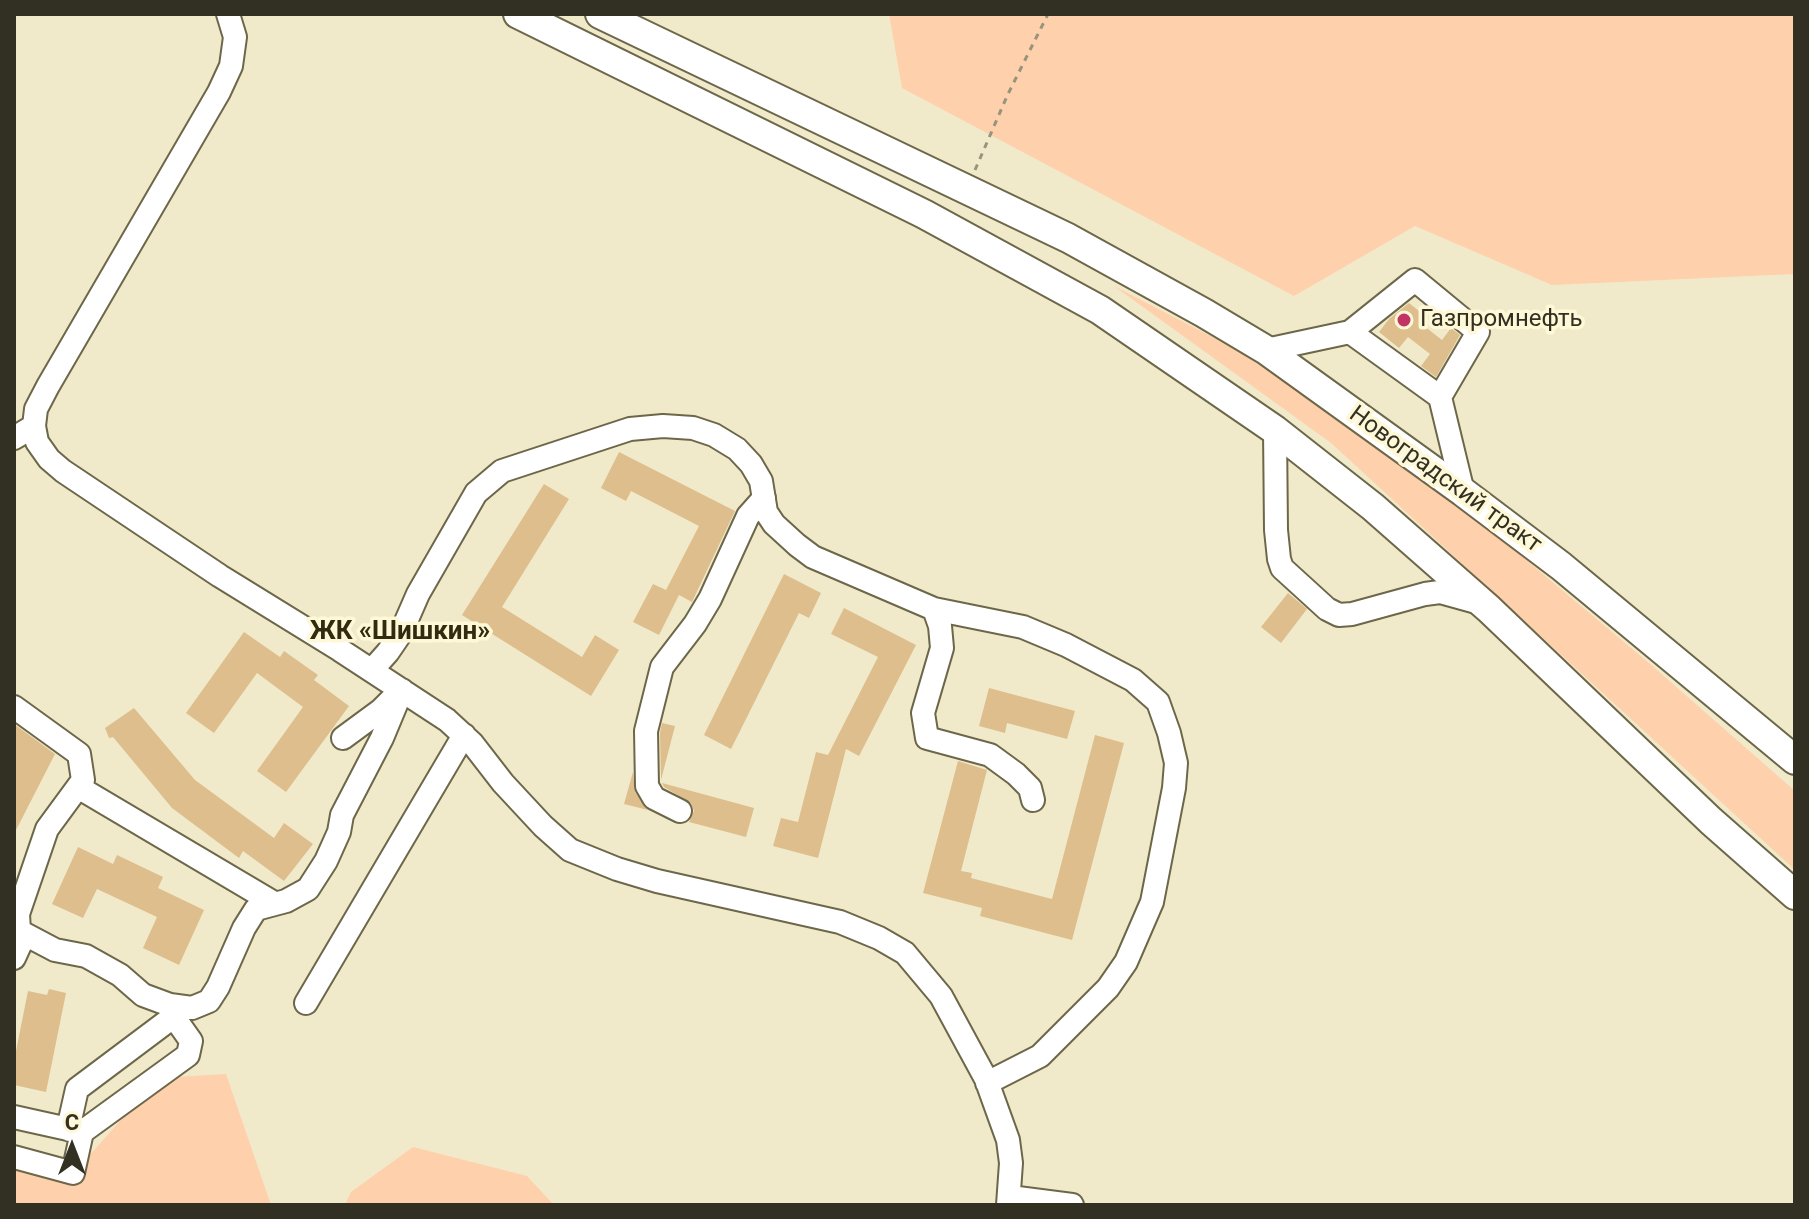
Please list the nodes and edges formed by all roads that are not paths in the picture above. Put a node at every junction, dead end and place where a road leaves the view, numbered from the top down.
1 (228, 14) edge
2 (518, 14) edge
3 (600, 14) edge
4 (1350, 332) junction
5 (1266, 350) junction
6 (1440, 397) junction
7 (34, 426) junction
8 (1275, 430) junction
9 (14, 438) edge
10 (1463, 492) junction
11 (764, 498) junction
12 (934, 609) junction
13 (1489, 609) junction
14 (372, 670) junction
15 (402, 690) junction
16 (14, 707) edge
17 (464, 735) junction
18 (343, 738) dead end
19 (1795, 760) edge
20 (78, 787) junction
21 (1033, 800) dead end
22 (680, 811) dead end
23 (1795, 895) edge
24 (274, 903) junction
25 (19, 931) edge
26 (14, 958) edge
27 (306, 1003) dead end
28 (180, 1012) junction
29 (987, 1083) junction
30 (14, 1117) edge
31 (75, 1131) junction
32 (14, 1157) edge
33 (1009, 1201) edge
34 (1072, 1205) edge

1 - 7 lane
2 - 8 main road
3 - 5 main road, Новоградский тракт
4 - 5 lane
4 - 6 lane
4 - 6 lane
5 - 10 main road, Новоградский тракт
6 - 10 lane
7 - 9 lane
7 - 14 lane
8 - 13 main road
8 - 13 lane
10 - 19 main road, Новоградский тракт
11 - 12 lane
11 - 14 lane
11 - 22 lane
12 - 21 lane
12 - 29 lane
13 - 23 main road
14 - 15 lane
15 - 17 lane
15 - 18 lane
15 - 24 lane
16 - 20 lane
17 - 27 lane
17 - 29 lane
20 - 24 lane
20 - 25 lane
24 - 28 lane
25 - 26 lane
25 - 28 lane
28 - 31 lane
28 - 31 lane
29 - 33 lane
30 - 31 lane
31 - 32 lane
33 - 34 lane

